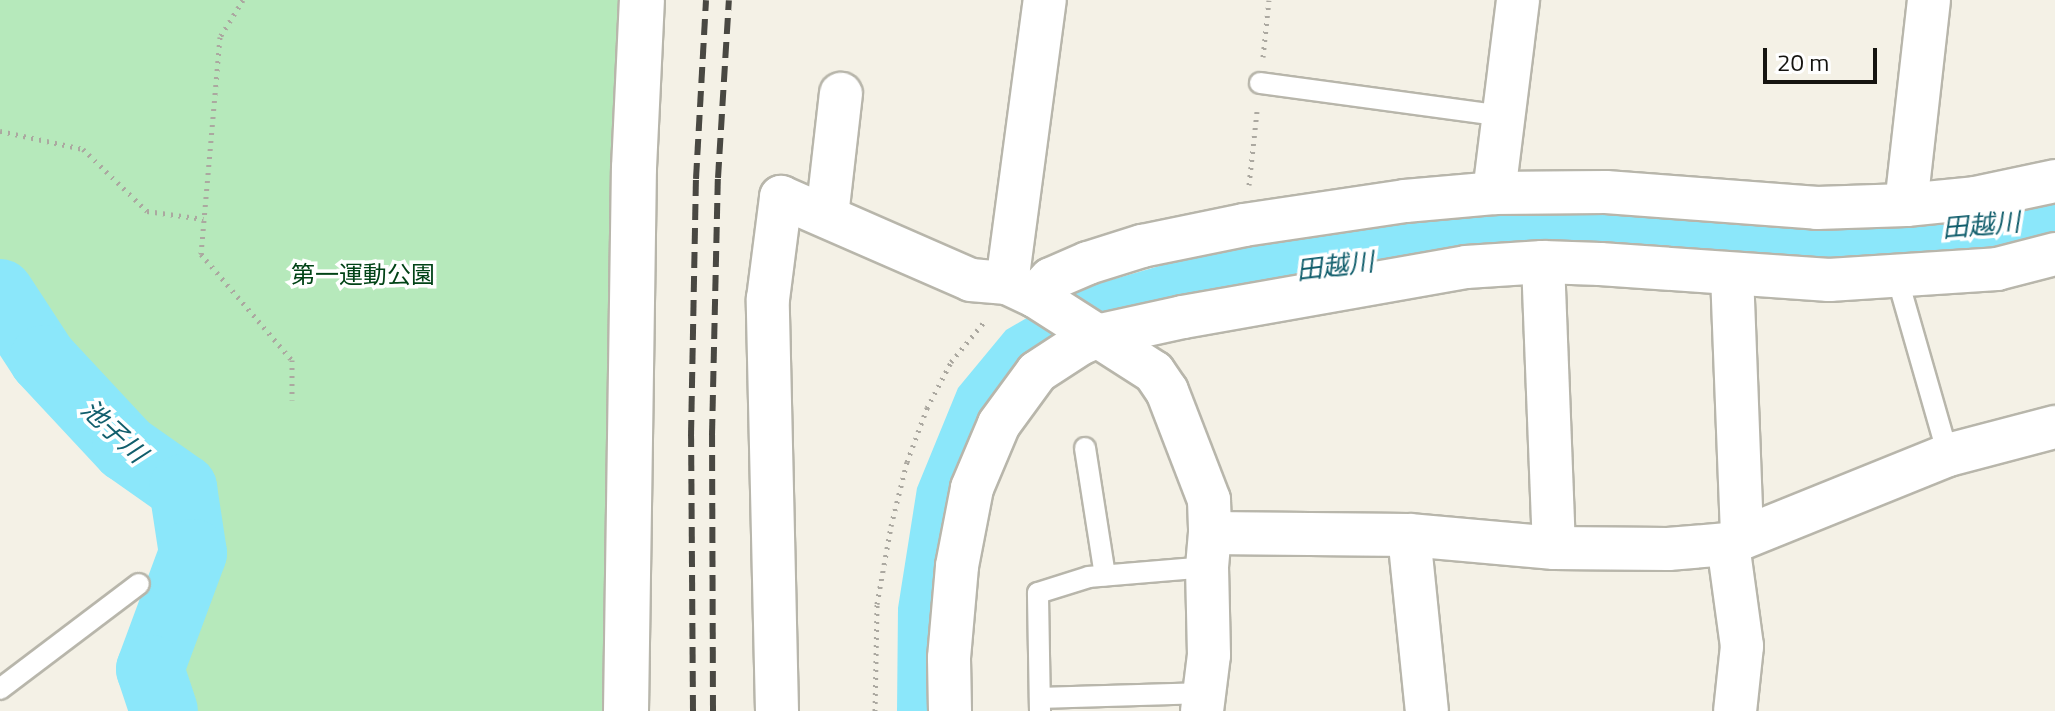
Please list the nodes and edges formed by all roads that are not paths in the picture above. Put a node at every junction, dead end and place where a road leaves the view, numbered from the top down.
1 (642, 0) edge
2 (1045, 0) edge
3 (1518, 0) edge
4 (1929, 0) edge
5 (1260, 83) dead end
6 (841, 94) dead end
7 (1504, 116) junction
8 (2055, 181) edge
9 (1494, 193) junction
10 (1906, 205) junction
11 (827, 216) junction
12 (2055, 254) edge
13 (1543, 262) junction
14 (1732, 274) junction
15 (1897, 277) junction
16 (1027, 292) junction
17 (1097, 333) junction
18 (2055, 427) edge
19 (1085, 448) dead end
20 (1948, 455) junction
21 (1409, 535) junction
22 (1735, 541) junction
23 (1554, 548) junction
24 (1208, 550) junction
25 (1105, 575) junction
26 (139, 584) dead end
27 (0, 689) edge
28 (1204, 702) edge
29 (1040, 704) edge
30 (626, 711) edge
31 (777, 711) edge
32 (950, 711) edge
33 (1427, 711) edge
34 (1735, 711) edge

1 - 30 street
2 - 16 street
3 - 7 street
4 - 10 street
5 - 7 lane
6 - 11 street
7 - 9 street
8 - 10 street
9 - 10 street
9 - 16 street
11 - 16 street
11 - 31 street
12 - 15 street
13 - 14 street
13 - 17 street
13 - 23 street
14 - 15 street
14 - 22 street
15 - 20 lane
16 - 17 street
17 - 24 street
17 - 32 street
18 - 20 street
19 - 25 lane
20 - 22 street
21 - 23 street
21 - 24 street
21 - 33 street
22 - 23 street
22 - 34 street
24 - 25 lane
24 - 28 street
25 - 29 lane
26 - 27 lane
28 - 29 lane

